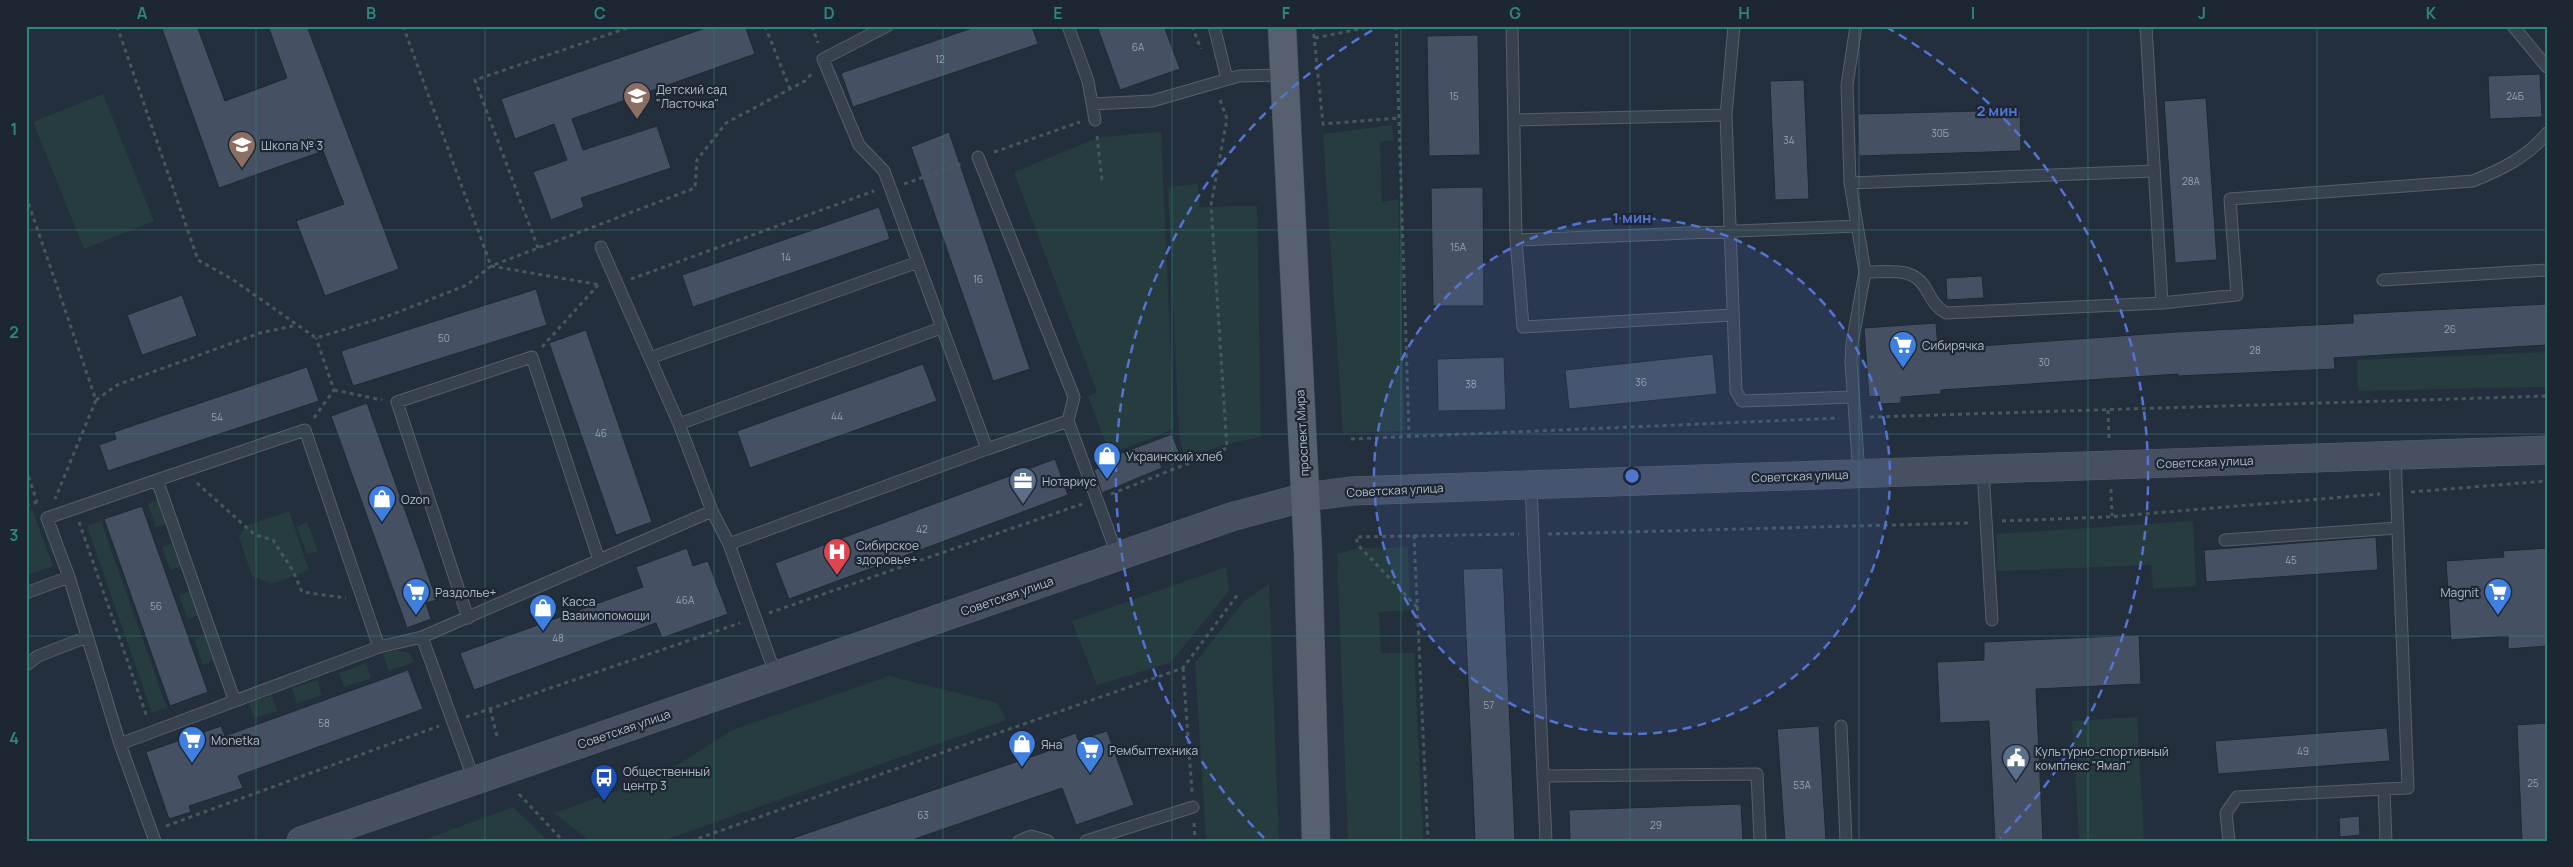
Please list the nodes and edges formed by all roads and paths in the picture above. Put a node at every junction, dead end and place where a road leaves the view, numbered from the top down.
1 (117, 26) edge
2 (403, 26) edge
3 (633, 26) edge
4 (765, 26) edge
5 (887, 26) edge
6 (1068, 26) edge
7 (1192, 26) edge
8 (1214, 26) edge
9 (1282, 26) edge
10 (1313, 26) edge
11 (1374, 26) edge
12 (1396, 26) edge
13 (1512, 26) edge
14 (1734, 26) edge
15 (1856, 26) edge
16 (2146, 26) edge
17 (2513, 26) edge
18 (1315, 38) junction
19 (824, 59) junction
20 (2547, 67) edge
21 (1283, 75) junction
22 (1227, 80) junction
23 (1214, 84) junction
24 (790, 89) junction
25 (1092, 104) junction
26 (1726, 115) junction
27 (1399, 118) junction
28 (1095, 120) junction
29 (1514, 120) junction
30 (2547, 133) edge
31 (978, 157) junction
32 (2154, 171) junction
33 (1102, 180) dead end
34 (1850, 183) junction
35 (890, 186) junction
36 (26, 196) edge
37 (1857, 226) junction
38 (1730, 231) junction
39 (1516, 240) junction
40 (601, 247) dead end
41 (538, 248) junction
42 (918, 262) junction
43 (490, 266) junction
44 (2547, 270) edge
45 (1865, 272) junction
46 (2384, 280) dead end
47 (618, 283) junction
48 (598, 284) junction
49 (2162, 303) junction
50 (1732, 315) junction
51 (298, 324) junction
52 (941, 328) junction
53 (316, 338) junction
54 (532, 357) junction
55 (650, 358) junction
56 (334, 390) junction
57 (2547, 396) edge
58 (1852, 397) junction
59 (96, 400) junction
60 (397, 402) junction
61 (1855, 418) junction
62 (1068, 421) junction
63 (679, 424) junction
64 (305, 430) junction
65 (1409, 435) junction
66 (1351, 439) dead end
67 (987, 449) junction
68 (2547, 450) edge
69 (2395, 455) junction
70 (26, 469) edge
71 (1983, 470) junction
72 (184, 471) junction
73 (1859, 474) junction
74 (157, 480) junction
75 (2547, 481) edge
76 (1531, 484) junction
77 (2396, 493) junction
78 (1306, 497) junction
79 (1097, 499) junction
80 (37, 502) junction
81 (26, 506) edge
82 (74, 508) junction
83 (712, 511) junction
84 (48, 518) junction
85 (1986, 522) junction
86 (2398, 528) junction
87 (1532, 534) junction
88 (1414, 535) junction
89 (2224, 540) dead end
90 (729, 544) junction
91 (1118, 557) junction
92 (599, 560) junction
93 (69, 577) junction
94 (26, 593) edge
95 (1238, 594) dead end
96 (363, 601) junction
97 (1417, 607) junction
98 (468, 618) junction
99 (755, 618) junction
100 (1992, 620) dead end
101 (87, 637) junction
102 (422, 637) junction
103 (378, 647) junction
104 (26, 665) edge
105 (1183, 668) junction
106 (777, 677) junction
107 (234, 699) junction
108 (490, 709) junction
109 (452, 722) junction
110 (1841, 726) dead end
111 (152, 732) junction
112 (497, 736) dead end
113 (120, 744) junction
114 (1543, 776) junction
115 (474, 780) junction
116 (2384, 789) junction
117 (519, 794) dead end
118 (1193, 807) junction
119 (164, 827) dead end
120 (155, 841) edge
121 (301, 841) edge
122 (563, 841) edge
123 (691, 841) edge
124 (1018, 841) edge
125 (1048, 841) edge
126 (1086, 841) edge
127 (1195, 841) edge
128 (1316, 841) edge
129 (1428, 841) edge
130 (1546, 841) edge
131 (1760, 841) edge
132 (1846, 841) edge
133 (2228, 841) edge
134 (2386, 841) edge

1 - 51 path
2 - 43 path
3 - 41 path
4 - 24 path
5 - 19 lane
6 - 25 lane
7 - 23 path
8 - 22 lane
9 - 21 main road, проспект Мира
10 - 18 path
11 - 18 path
12 - 27 path
13 - 29 lane
14 - 26 lane
15 - 34 lane
16 - 32 lane
17 - 20 lane
18 - 27 path
19 - 24 path
19 - 35 lane
21 - 22 lane
21 - 78 main road, проспект Мира
22 - 23 lane
23 - 25 lane
23 - 79 path
24 - 41 path
25 - 28 lane
26 - 29 lane
26 - 38 lane
27 - 65 path
28 - 31 path
28 - 33 path
29 - 39 lane
30 - 49 lane
31 - 35 path
31 - 62 lane
32 - 34 lane
32 - 49 lane
34 - 37 lane
35 - 42 lane
35 - 47 path
36 - 59 path
37 - 38 lane
37 - 45 lane
38 - 39 lane
38 - 50 lane
39 - 50 lane
40 - 47 lane
41 - 43 path
42 - 52 lane
42 - 55 lane
43 - 48 path
43 - 53 path
44 - 46 lane
45 - 49 lane
45 - 58 lane
47 - 48 path
47 - 55 lane
48 - 54 path
50 - 58 lane
51 - 53 path
51 - 59 path
52 - 63 lane
52 - 67 lane
53 - 56 path
54 - 60 lane
54 - 92 lane
55 - 63 lane
56 - 60 path
56 - 64 path
57 - 61 path
58 - 61 lane
59 - 84 path
60 - 98 lane
61 - 65 path
61 - 73 lane
62 - 67 lane
62 - 79 lane
63 - 83 lane
64 - 72 lane
64 - 96 lane
65 - 66 path
67 - 90 lane
68 - 69 main road, Советская улица
69 - 71 main road, Советская улица
69 - 77 lane
70 - 80 path
71 - 73 main road, Советская улица
71 - 85 lane
72 - 74 lane
72 - 96 path
73 - 76 main road, Советская улица
74 - 82 lane
74 - 107 lane
75 - 77 path
76 - 78 main road, Советская улица
76 - 87 lane
77 - 85 path
77 - 86 lane
78 - 91 main road, Советская улица
78 - 128 main road, проспект Мира
79 - 91 lane
79 - 99 path
80 - 81 path
80 - 84 path
82 - 84 lane
82 - 111 path
83 - 90 lane
83 - 92 lane
84 - 93 lane
85 - 87 path
85 - 100 lane
86 - 89 lane
86 - 116 lane
87 - 88 path
87 - 114 lane
88 - 97 path
88 - 97 path
90 - 99 lane
91 - 106 main road, Советская улица
92 - 98 lane
93 - 94 lane
93 - 101 lane
95 - 105 path
96 - 103 lane
97 - 129 path
98 - 102 lane
99 - 106 lane
99 - 108 path
101 - 104 lane
101 - 113 lane
102 - 103 lane
102 - 109 lane
103 - 107 lane
105 - 118 path
105 - 123 path
106 - 115 main road, Советская улица
107 - 111 lane
108 - 109 path
108 - 112 path
109 - 115 lane
109 - 119 path
110 - 132 lane
111 - 113 lane
113 - 120 lane
114 - 130 lane
114 - 131 lane
115 - 121 main road, Советская улица
116 - 133 lane
116 - 134 lane
117 - 122 path
118 - 126 lane
118 - 127 path
124 - 125 lane

